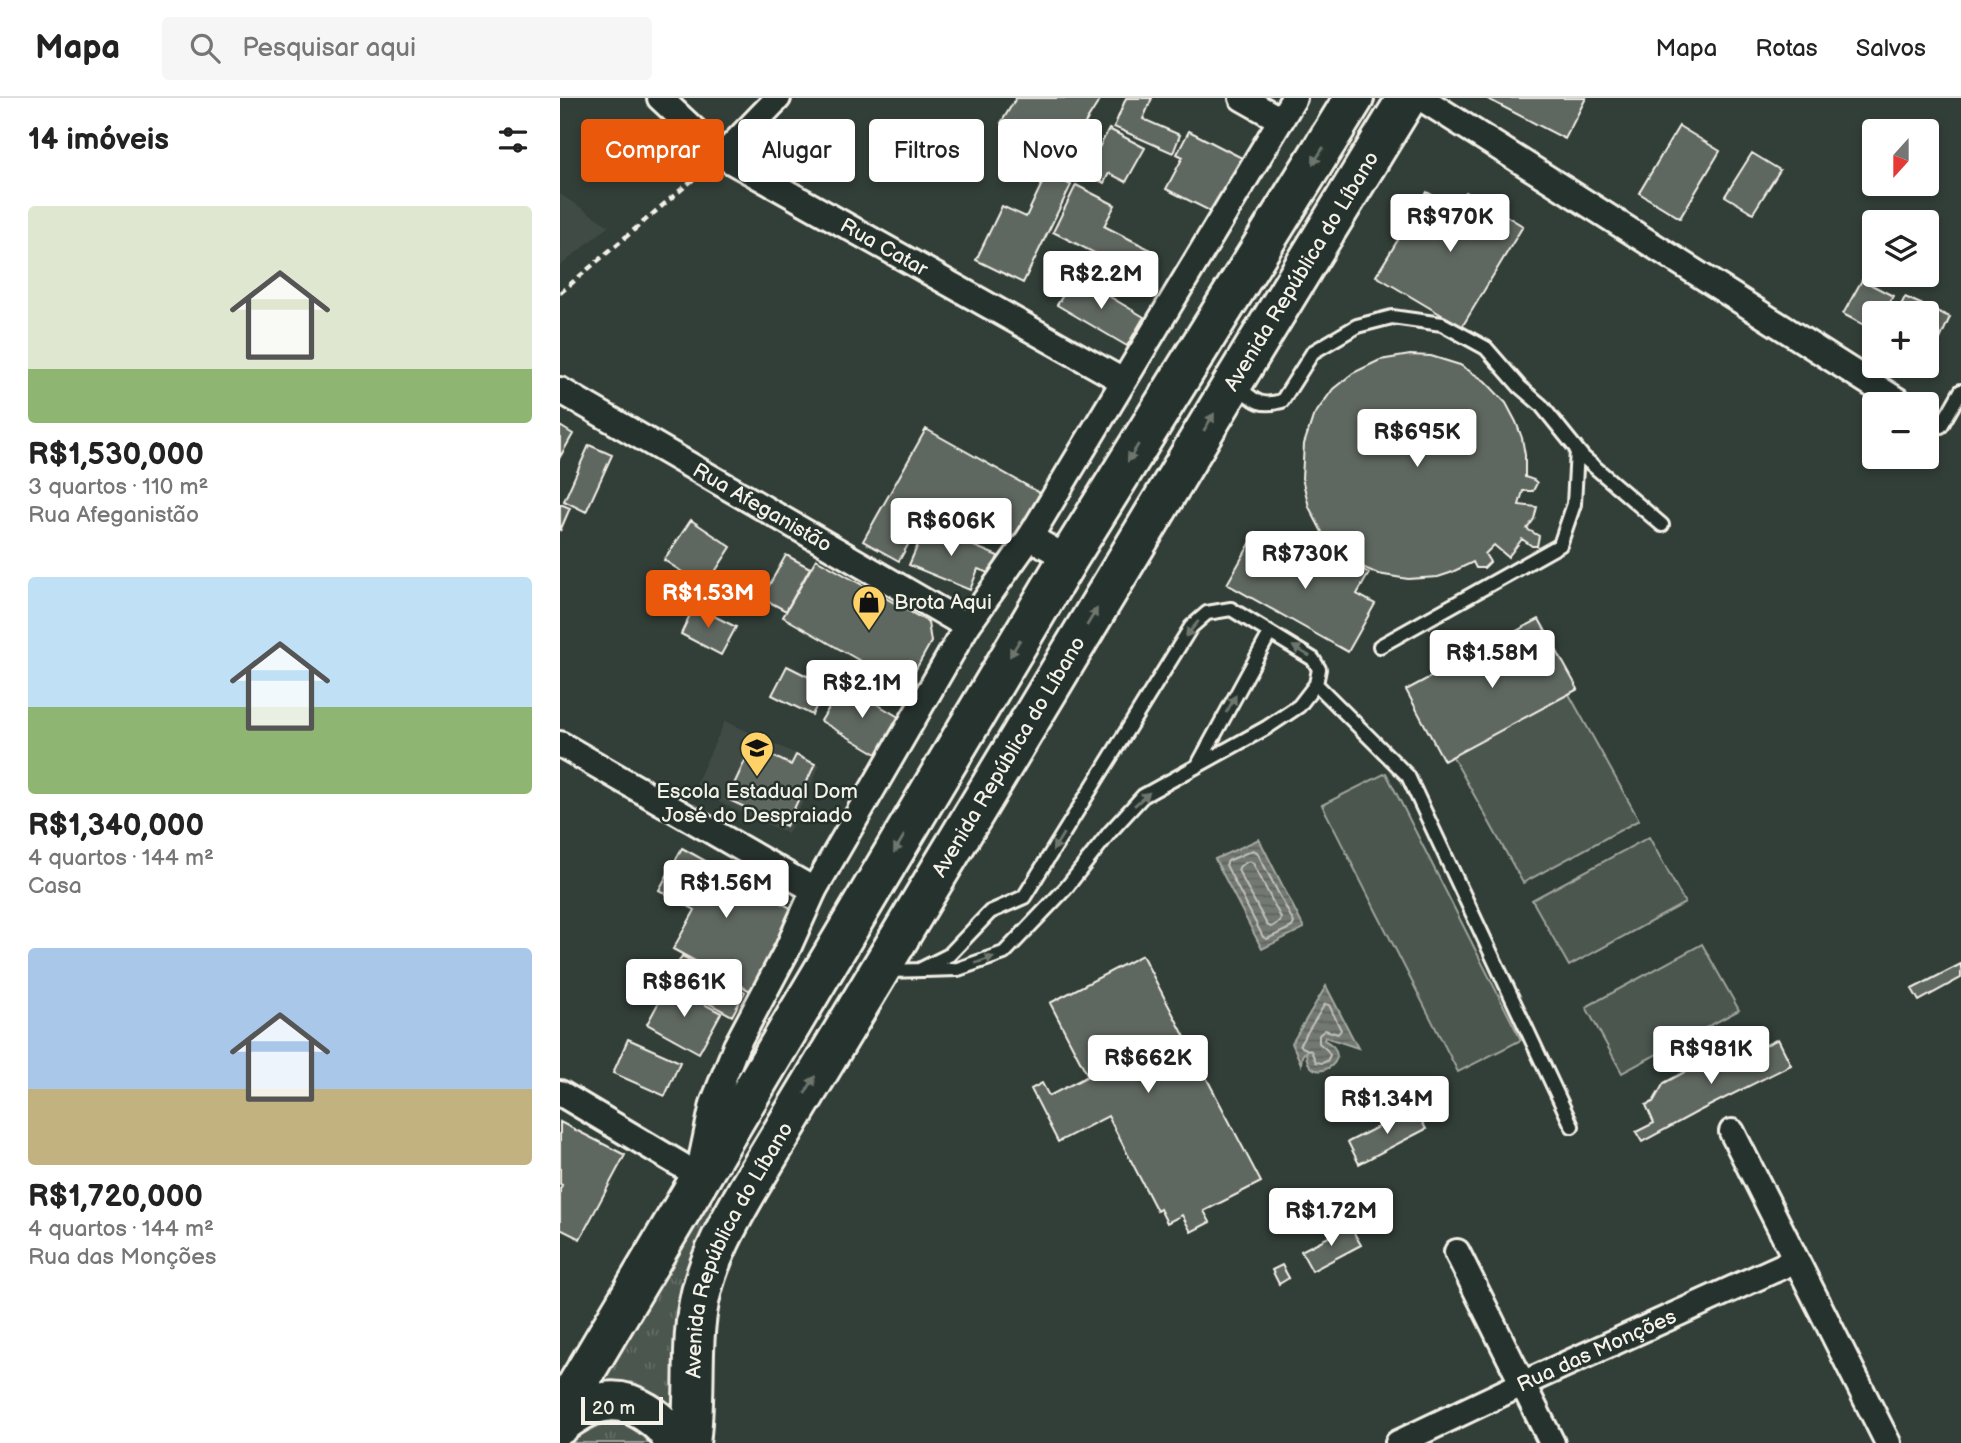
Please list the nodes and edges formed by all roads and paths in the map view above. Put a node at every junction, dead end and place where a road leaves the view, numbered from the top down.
1 (660, 98) edge
2 (778, 98) edge
3 (1242, 98) edge
4 (1294, 98) edge
5 (1354, 98) edge
6 (1407, 98) edge
7 (1421, 98) edge
8 (682, 119) edge
9 (1281, 120) junction
10 (724, 154) edge
11 (724, 157) edge
12 (691, 182) edge
13 (560, 293) edge
14 (1123, 381) junction
15 (1233, 383) junction
16 (560, 390) edge
17 (1961, 391) edge
18 (1884, 392) edge
19 (1939, 425) edge
20 (1577, 450) junction
21 (1662, 525) dead end
22 (1030, 537) junction
23 (1068, 559) junction
24 (967, 626) junction
25 (1270, 633) junction
26 (1380, 646) dead end
27 (1316, 684) junction
28 (560, 744) edge
29 (1198, 764) junction
30 (814, 890) junction
31 (919, 970) junction
32 (878, 972) junction
33 (560, 1093) edge
34 (1572, 1126) dead end
35 (1732, 1132) dead end
36 (701, 1177) junction
37 (1457, 1252) dead end
38 (1796, 1260) junction
39 (1522, 1384) junction
40 (560, 1414) edge
41 (560, 1425) edge
42 (674, 1443) edge
43 (690, 1443) edge
44 (1398, 1443) edge
45 (1552, 1443) edge
46 (1888, 1443) edge

1 - 8 street, Rua Catar
2 - 10 street
3 - 9 street
4 - 9 street
5 -> 23 main road
6 - 15 main road, Avenida República do Líbano
7 - 18 street
9 - 14 street
11 - 14 street, Rua Catar
12 - 13 path
14 - 22 street
15 - 20 lane
32 -> 15 main road, Avenida República do Líbano
16 - 24 street, Rua Afeganistão
17 - 19 lane
20 - 21 lane
20 - 26 lane
22 - 23 street
22 - 24 street
23 -> 36 main road
24 - 30 street
27 -> 25 lane
29 -> 25 lane
25 -> 31 lane
27 - 29 lane
27 - 34 lane
28 - 30 street
31 -> 29 lane
30 - 36 street
31 - 32 lane
43 -> 32 main road, Avenida República do Líbano
33 - 36 street
35 - 38 street
36 - 40 main road
37 - 39 street
38 - 39 street, Rua das Monções
38 - 46 street
39 - 44 street, Rua das Monções
39 - 45 street
41 - 42 main road

